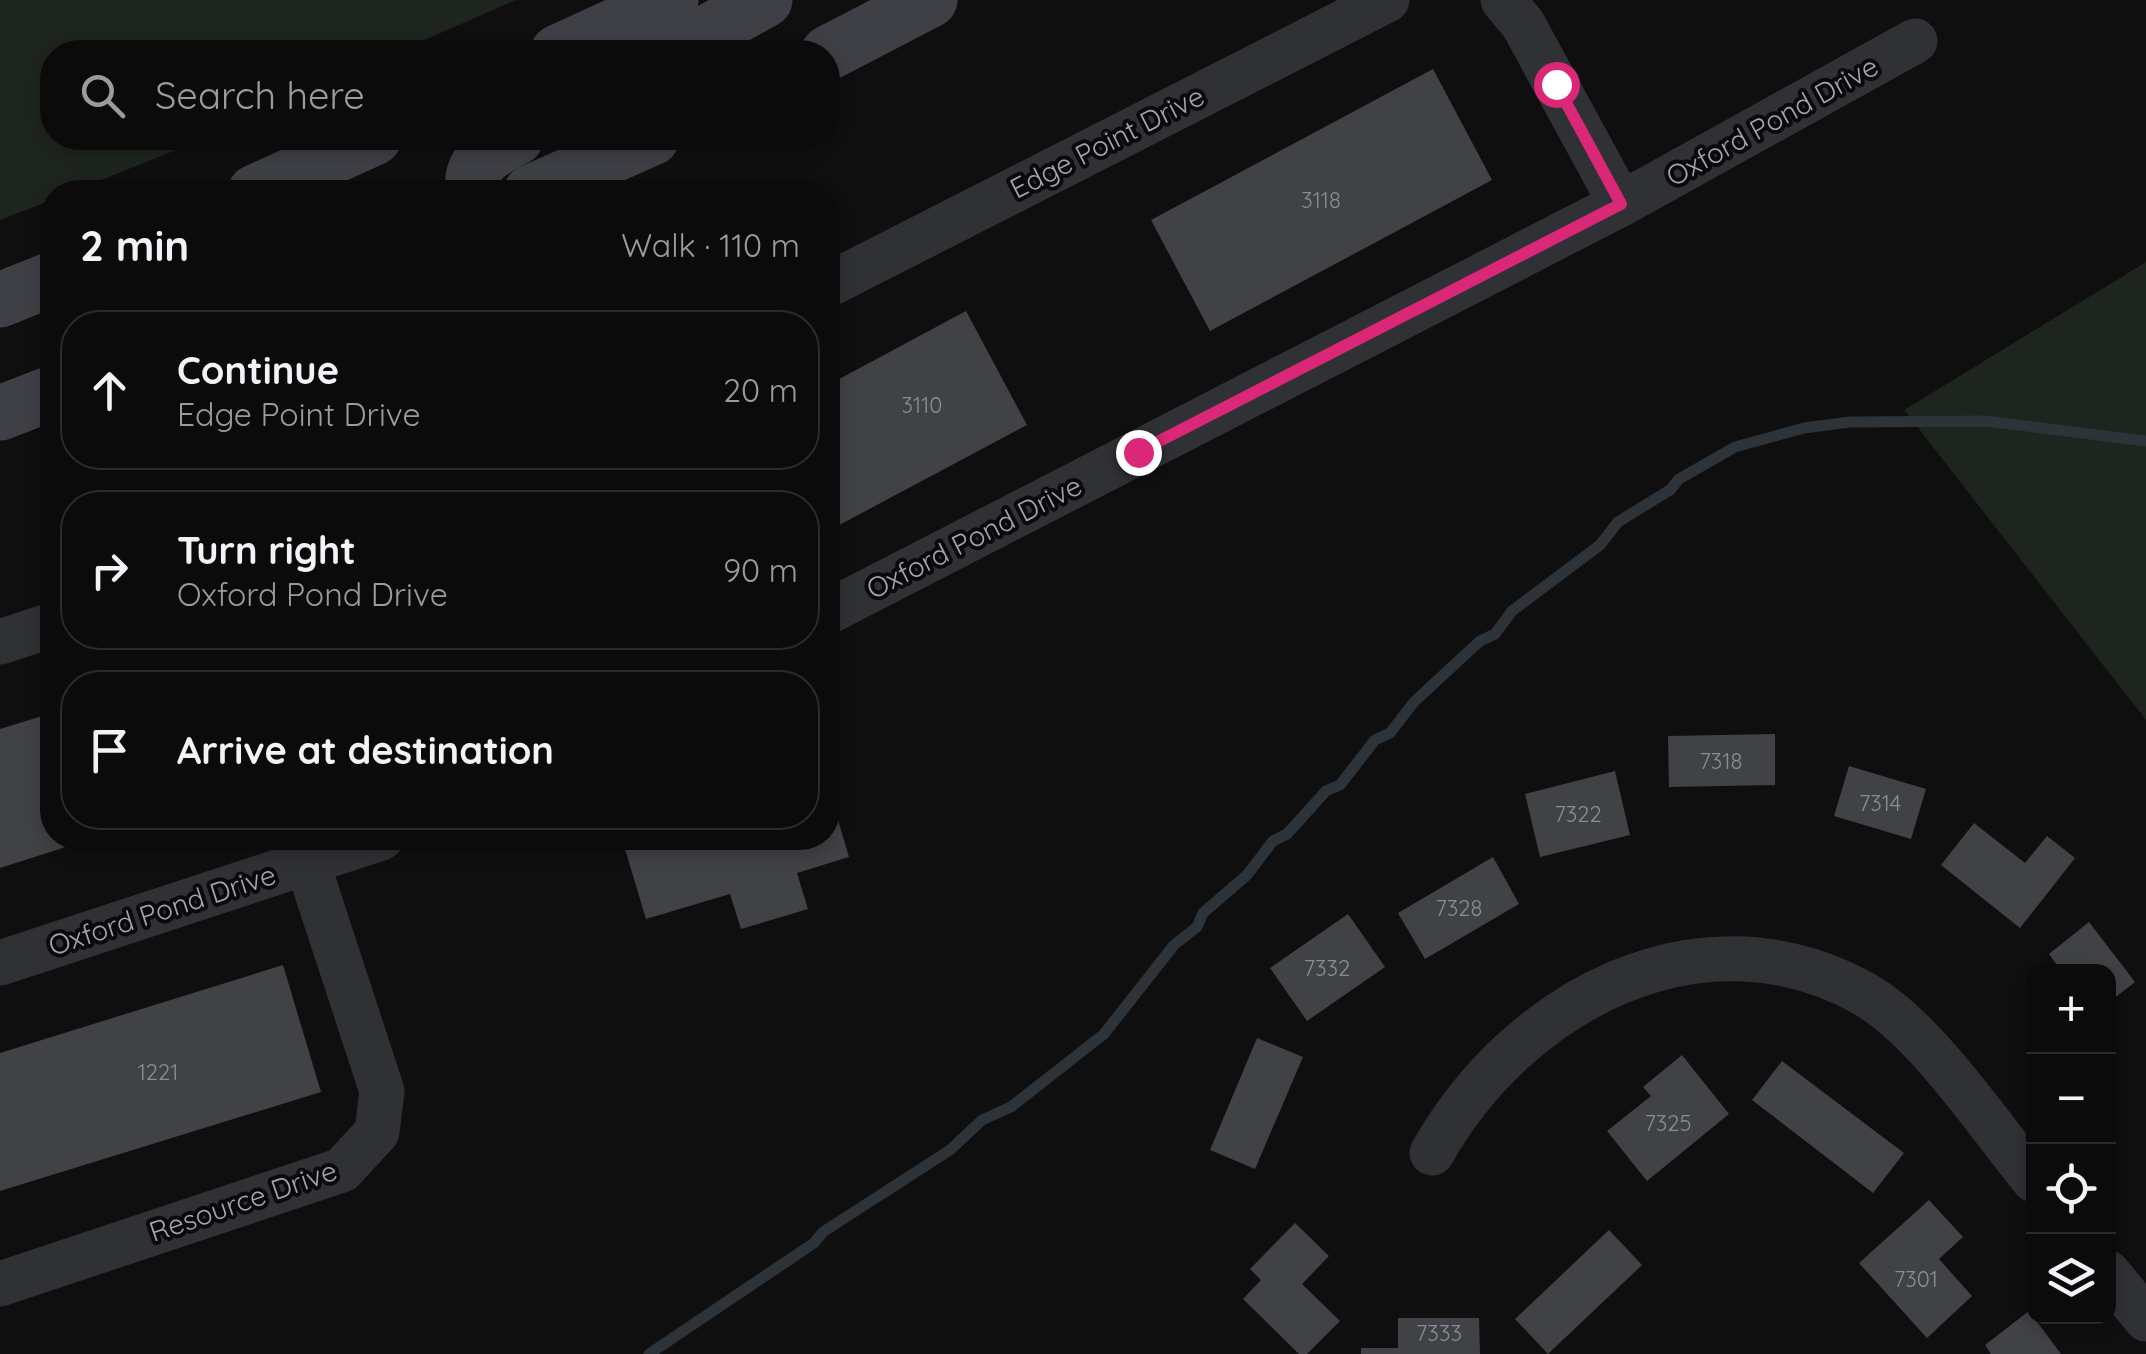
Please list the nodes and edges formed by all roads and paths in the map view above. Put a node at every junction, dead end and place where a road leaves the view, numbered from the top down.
1 (671, 0) edge
2 (765, 0) edge
3 (930, 0) edge
4 (1386, 0) edge
5 (1503, 0) edge
6 (584, 40) edge
7 (693, 40) edge
8 (1916, 41) dead end
9 (840, 47) edge
10 (348, 150) edge
11 (496, 150) edge
12 (625, 150) edge
13 (281, 180) edge
14 (475, 180) edge
15 (558, 180) edge
16 (1621, 204) junction
17 (840, 279) edge
18 (40, 284) edge
19 (0, 300) edge
20 (40, 398) edge
21 (0, 413) edge
22 (840, 606) edge
23 (40, 629) edge
24 (0, 642) edge
25 (344, 850) edge
26 (307, 862) junction
27 (0, 963) edge
28 (1432, 1153) dead end
29 (2026, 1170) edge
30 (2116, 1283) edge
31 (0, 1284) edge
32 (2146, 1319) edge

1 - 6 main road
2 - 7 main road
3 - 9 main road
4 - 17 street, Edge Point Drive
5 - 16 street
8 - 16 street, Oxford Pond Drive
10 - 13 main road
11 - 14 main road
12 - 15 main road
16 - 22 street, Oxford Pond Drive
18 - 19 main road
20 - 21 main road
23 - 24 street
25 - 26 street, Oxford Pond Drive
26 - 27 street, Oxford Pond Drive
26 - 31 street, Resource Drive
28 - 29 street
30 - 32 street

